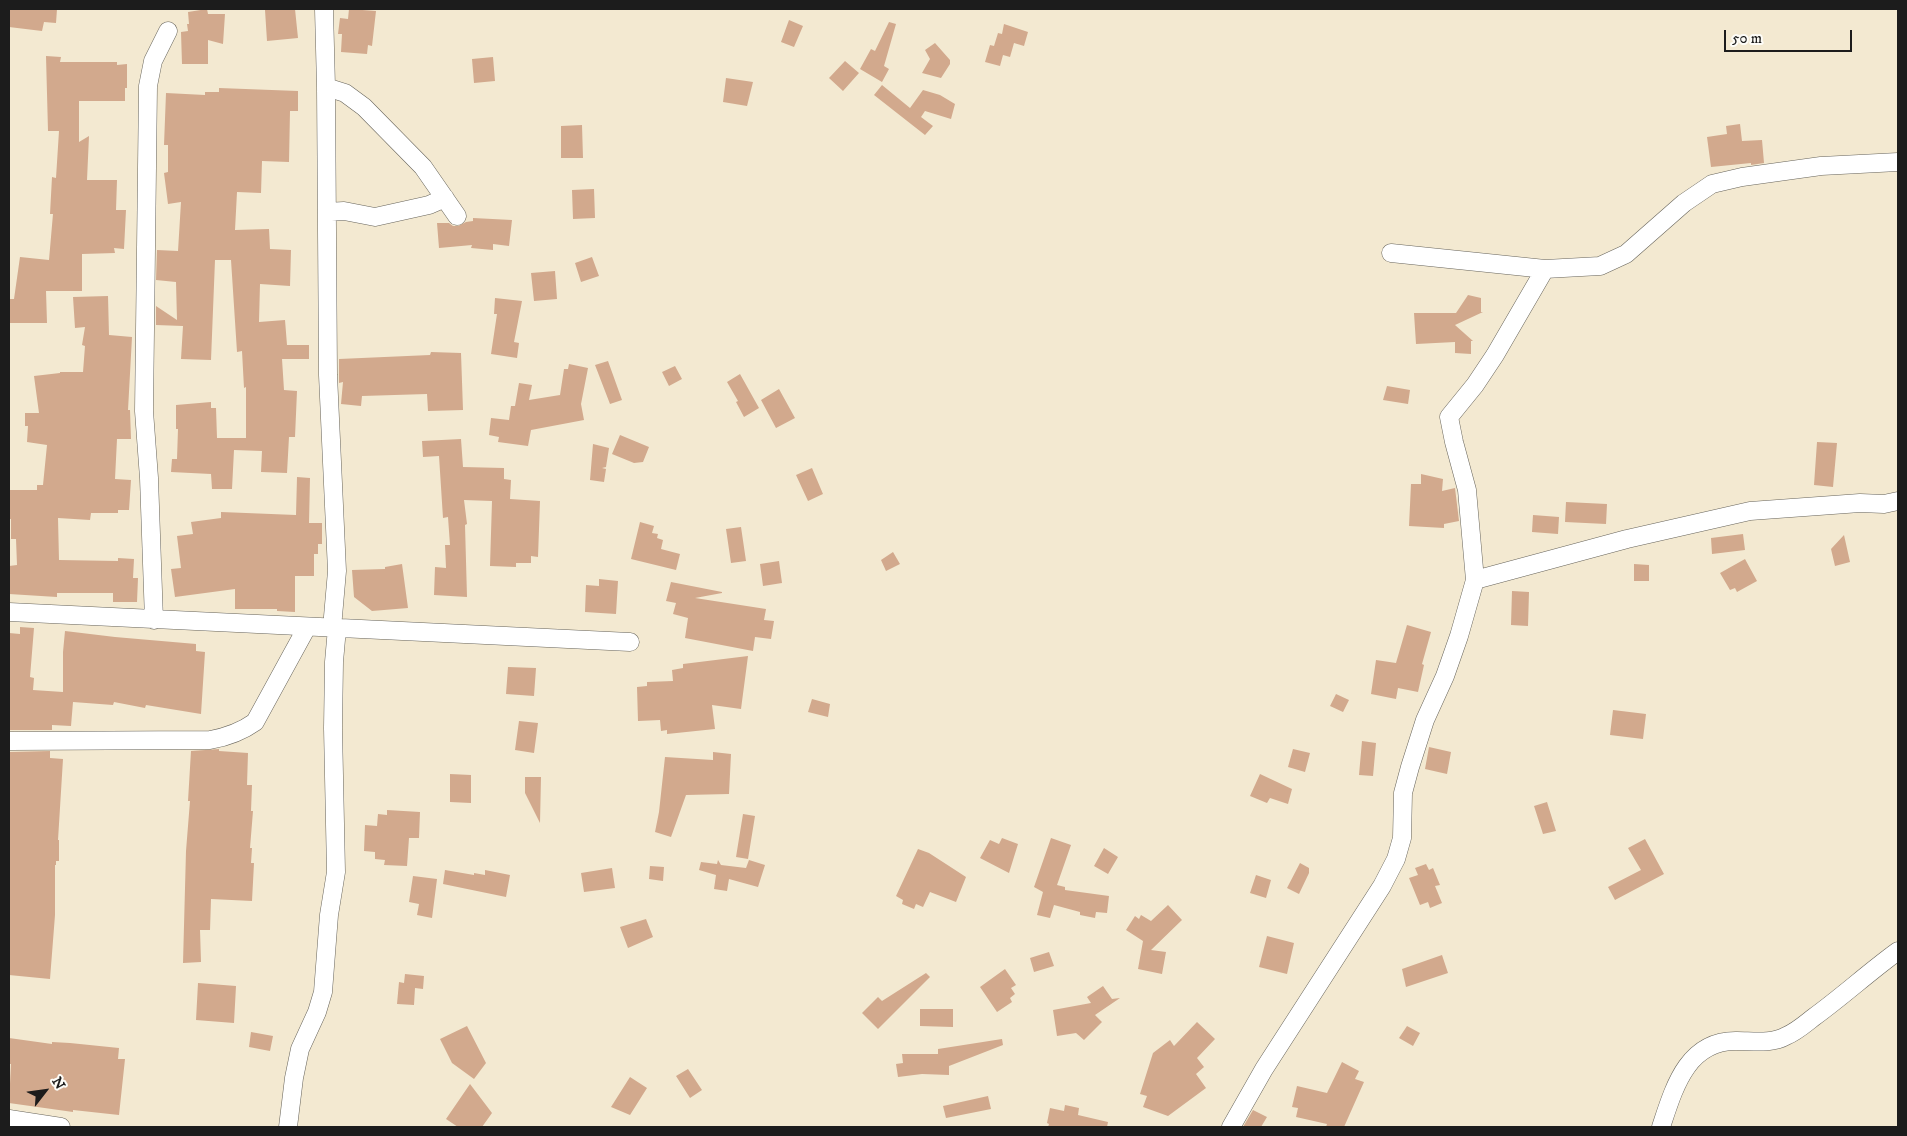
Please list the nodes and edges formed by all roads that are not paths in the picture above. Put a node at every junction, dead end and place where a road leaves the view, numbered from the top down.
1 (324, 9) edge
2 (168, 31) dead end
3 (326, 87) junction
4 (1898, 162) edge
5 (445, 198) junction
6 (327, 212) junction
7 (457, 216) dead end
8 (1391, 253) dead end
9 (1545, 268) junction
10 (1898, 501) edge
11 (1475, 580) junction
12 (9, 612) edge
13 (154, 620) junction
14 (307, 627) junction
15 (334, 628) junction
16 (630, 642) dead end
17 (9, 741) edge
18 (1898, 951) edge
19 (9, 1119) edge
20 (61, 1127) edge
21 (288, 1127) edge
22 (1231, 1127) edge
23 (1661, 1127) edge

1 - 3 street
2 - 13 street
3 - 5 street
3 - 6 street
4 - 9 street
5 - 6 street
5 - 7 street
6 - 15 street
8 - 9 street
9 - 11 street
10 - 11 street
11 - 22 street
12 - 13 street
13 - 14 street
14 - 15 street
14 - 17 street
15 - 16 street
15 - 21 street
18 - 23 street
19 - 20 street

